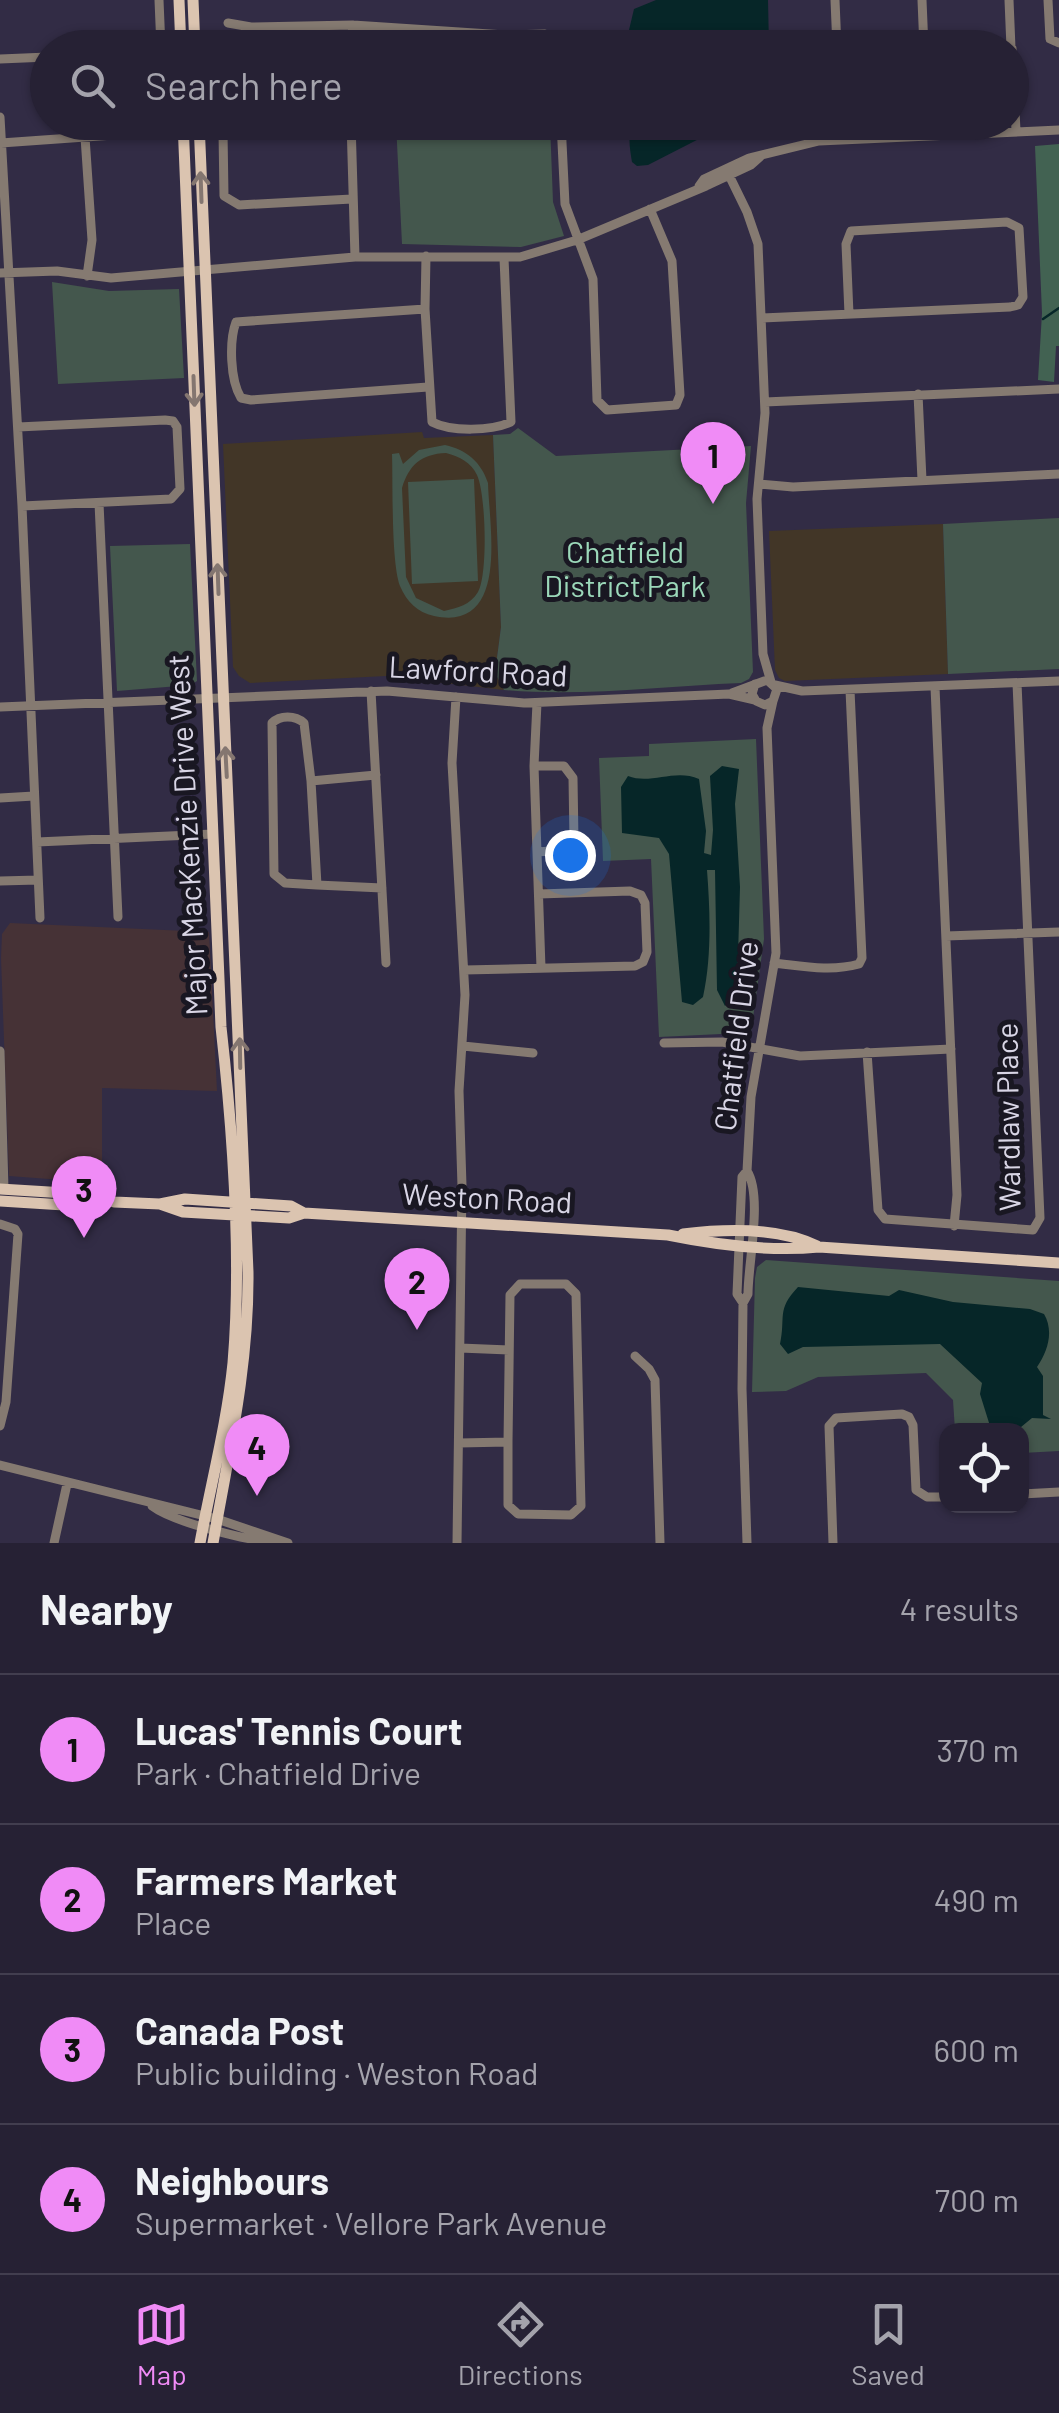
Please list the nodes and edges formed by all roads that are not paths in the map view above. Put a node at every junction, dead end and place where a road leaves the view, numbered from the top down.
1 (159, 0) edge
2 (179, 0) edge
3 (193, 0) edge
4 (835, 0) edge
5 (922, 0) edge
6 (1009, 0) edge
7 (1048, 0) edge
8 (228, 22) dead end
9 (353, 25) junction
10 (160, 30) edge
11 (180, 30) edge
12 (195, 30) edge
13 (353, 30) edge
14 (429, 30) edge
15 (836, 30) edge
16 (923, 30) edge
17 (1011, 30) edge
18 (1055, 41) edge
19 (30, 58) edge
20 (0, 59) edge
21 (0, 117) edge
22 (1059, 130) edge
23 (1029, 131) edge
24 (43, 140) edge
25 (85, 140) edge
26 (183, 140) edge
27 (200, 140) edge
28 (223, 140) edge
29 (351, 140) edge
30 (562, 140) edge
31 (842, 140) edge
32 (1, 143) edge
33 (728, 172) junction
34 (352, 200) junction
35 (650, 209) junction
36 (576, 240) junction
37 (426, 256) junction
38 (355, 258) junction
39 (504, 258) junction
40 (205, 271) junction
41 (5, 272) edge
42 (189, 272) junction
43 (88, 276) junction
44 (425, 310) junction
45 (850, 314) junction
46 (762, 318) junction
47 (428, 387) junction
48 (1059, 389) edge
49 (918, 394) junction
50 (765, 402) junction
51 (18, 427) junction
52 (1059, 474) edge
53 (922, 480) junction
54 (759, 484) junction
55 (99, 502) junction
56 (22, 506) junction
57 (763, 654) junction
58 (1059, 681) edge
59 (1017, 683) junction
60 (756, 684) junction
61 (773, 684) junction
62 (935, 687) junction
63 (850, 690) junction
64 (802, 691) junction
65 (370, 692) junction
66 (729, 694) junction
67 (456, 697) junction
68 (207, 698) junction
69 (223, 698) junction
70 (756, 701) junction
71 (774, 701) junction
72 (108, 702) junction
73 (537, 703) junction
74 (30, 706) junction
75 (0, 707) edge
76 (766, 728) junction
77 (534, 766) junction
78 (376, 775) junction
79 (311, 780) junction
80 (34, 796) junction
81 (0, 798) edge
82 (207, 834) junction
83 (114, 838) junction
84 (37, 842) junction
85 (538, 852) junction
86 (38, 880) junction
87 (0, 881) edge
88 (318, 885) junction
89 (382, 888) junction
90 (539, 894) junction
91 (40, 918) dead end
92 (118, 918) dead end
93 (1059, 932) edge
94 (1028, 933) junction
95 (946, 936) junction
96 (386, 963) dead end
97 (774, 963) junction
98 (541, 968) junction
99 (464, 970) junction
100 (664, 1044) dead end
101 (463, 1046) junction
102 (951, 1049) junction
103 (759, 1050) junction
104 (0, 1052) edge
105 (867, 1052) junction
106 (533, 1053) dead end
107 (1, 1193) edge
108 (240, 1209) junction
109 (461, 1222) junction
110 (0, 1224) edge
111 (954, 1226) junction
112 (745, 1239) junction
113 (1059, 1263) edge
114 (460, 1348) junction
115 (509, 1350) junction
116 (635, 1356) dead end
117 (0, 1426) edge
118 (508, 1442) junction
119 (458, 1443) junction
120 (0, 1465) edge
121 (67, 1484) junction
122 (1059, 1492) edge
123 (1029, 1494) edge
124 (939, 1496) edge
125 (211, 1527) edge
126 (286, 1542) edge
127 (54, 1543) edge
128 (200, 1543) edge
129 (457, 1543) edge
130 (660, 1543) edge
131 (748, 1543) edge
132 (833, 1543) edge

1 - 10 street
2 - 11 main road
3 - 12 main road
4 - 15 street
5 - 16 street
6 - 17 street
7 - 18 street
8 - 9 street
9 - 13 street
9 - 14 street
19 - 20 street
21 - 32 street
22 - 23 street
24 - 32 street
25 - 43 street
26 - 42 main road, Major MacKenzie Drive West
40 -> 27 main road, Major MacKenzie Drive West
28 - 34 street
29 - 34 street
30 - 36 street
31 - 33 street
32 - 41 street
33 - 35 street
33 - 46 street
34 - 38 street
35 - 36 street
35 - 36 street
36 - 39 street
37 - 38 street
37 - 39 street
37 - 44 street
38 - 40 street
39 - 47 street
40 - 42 street
69 -> 40 main road, Major MacKenzie Drive West
41 - 43 street
41 - 51 street
42 - 43 street
42 -> 68 main road, Major MacKenzie Drive West
44 - 47 street
44 - 47 street
45 - 45 street
45 - 46 street
46 - 50 street
48 - 49 street
49 - 50 street
49 - 53 street
50 - 54 street
51 - 55 street
51 - 56 street
52 - 53 street
53 - 54 street
54 - 57 street
55 - 56 street
55 - 72 street
56 - 74 street
57 - 60 street
57 - 61 street
58 - 59 street
59 - 62 street
59 - 94 street, Wardlaw Place
60 - 61 street
60 - 66 street, Lawford Road
60 - 70 street
61 - 64 street
61 - 71 street
62 - 63 street
62 - 95 street
63 - 64 street
63 - 97 street
64 - 71 street
65 - 67 street, Lawford Road
65 - 69 street, Lawford Road
65 - 78 street
66 - 70 street, Lawford Road
66 - 73 street, Lawford Road
67 - 73 street, Lawford Road
67 - 99 street
68 - 69 street, Lawford Road
68 - 72 street, Lawford Road
68 - 82 main road, Major MacKenzie Drive West
108 -> 69 main road, Major MacKenzie Drive West
70 - 71 street
70 - 76 street, Chatfield Drive
71 - 76 street, Chatfield Drive
72 - 74 street, Lawford Road
72 - 83 street
73 - 77 street
74 - 75 street, Lawford Road
74 - 80 street
76 - 97 street, Chatfield Drive
77 - 85 street
77 - 85 street
78 - 79 street
78 - 89 street
79 - 88 street
79 - 88 street
80 - 81 street
80 - 84 street
82 - 83 street
82 - 108 main road, Major MacKenzie Drive West
83 - 84 street
83 - 92 street
84 - 86 street
85 - 90 street
86 - 87 street
86 - 91 street
88 - 89 street
89 - 96 street
90 - 98 street
90 - 98 street
93 - 94 street
94 - 95 street
94 - 111 street, Wardlaw Place
95 - 102 street
97 - 103 street, Chatfield Drive
98 - 99 street
99 - 101 street
100 - 103 street
101 - 106 street
101 - 109 street
102 - 105 street
102 - 111 street
103 - 105 street
103 - 112 street, Chatfield Drive
104 - 107 street
105 - 111 street, Wardlaw Place
107 - 108 main road, Weston Road
108 - 109 main road, Weston Road
108 - 125 main road, Major MacKenzie Drive West
109 - 112 main road, Weston Road
109 - 114 street
110 - 117 street
112 - 113 main road, Weston Road
112 - 131 street, Chatfield Drive
114 - 115 street
114 - 119 street
115 - 118 street
115 - 118 street
116 - 130 street
118 - 119 street
119 - 129 street
120 - 121 street
121 - 125 street
121 - 127 street
122 - 123 street
124 - 132 street
125 - 126 street
125 - 128 main road, Major MacKenzie Drive West

